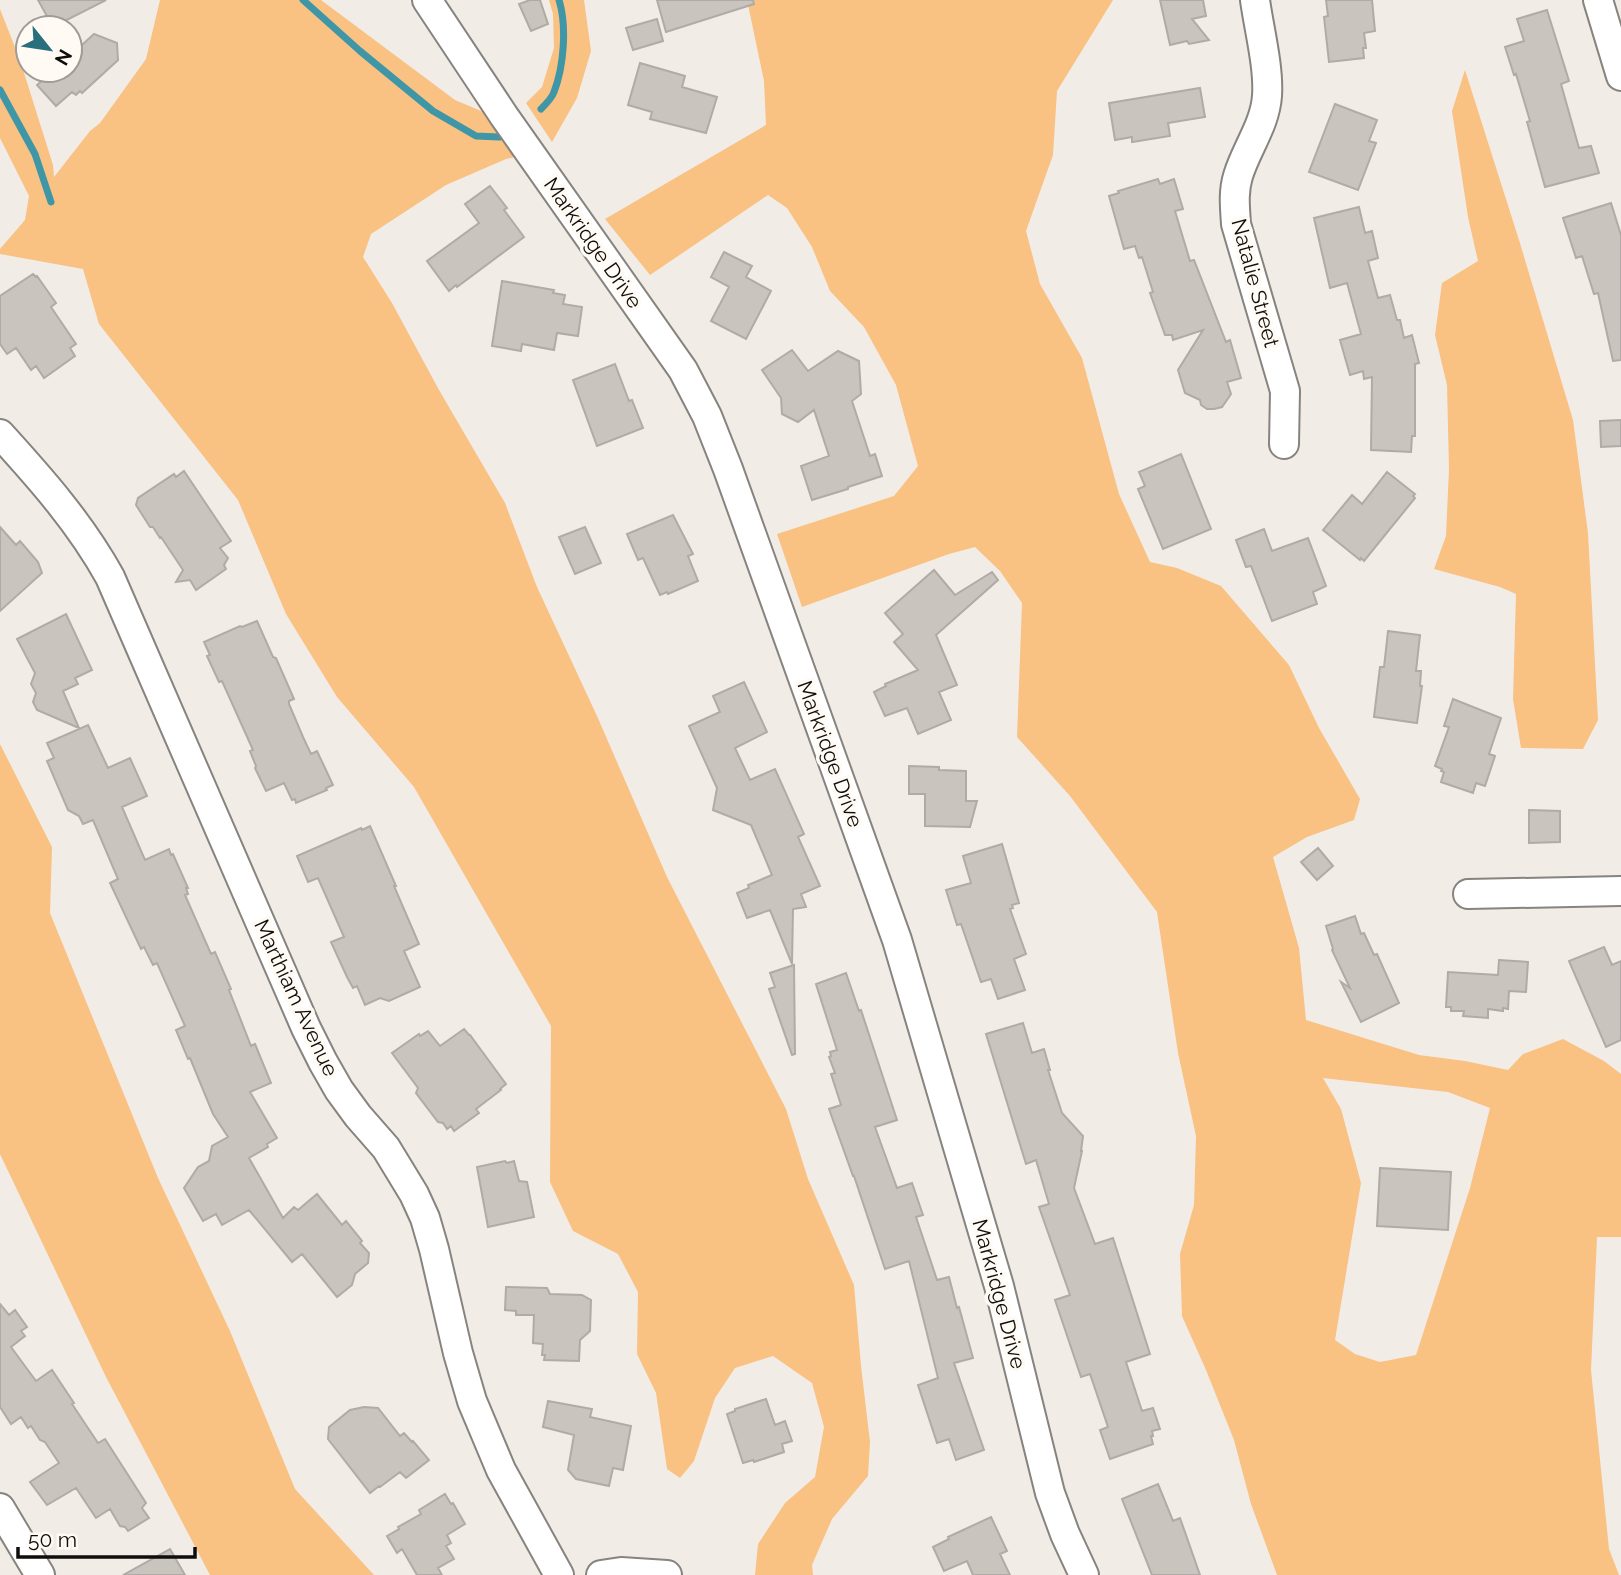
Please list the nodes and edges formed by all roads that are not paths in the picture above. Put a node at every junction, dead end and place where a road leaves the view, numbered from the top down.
1 (427, 0) edge
2 (1255, 0) edge
3 (1598, 0) edge
4 (1621, 76) edge
5 (0, 434) edge
6 (1284, 444) dead end
7 (1621, 891) edge
8 (1468, 894) dead end
9 (0, 1508) edge
10 (40, 1575) edge
11 (559, 1575) edge
12 (601, 1575) edge
13 (667, 1575) edge
14 (1084, 1575) edge

1 - 14 street, Markridge Drive
2 - 6 street, Natalie Street
3 - 4 street
5 - 11 street, Marthiam Avenue
7 - 8 street
9 - 10 street
12 - 13 street

